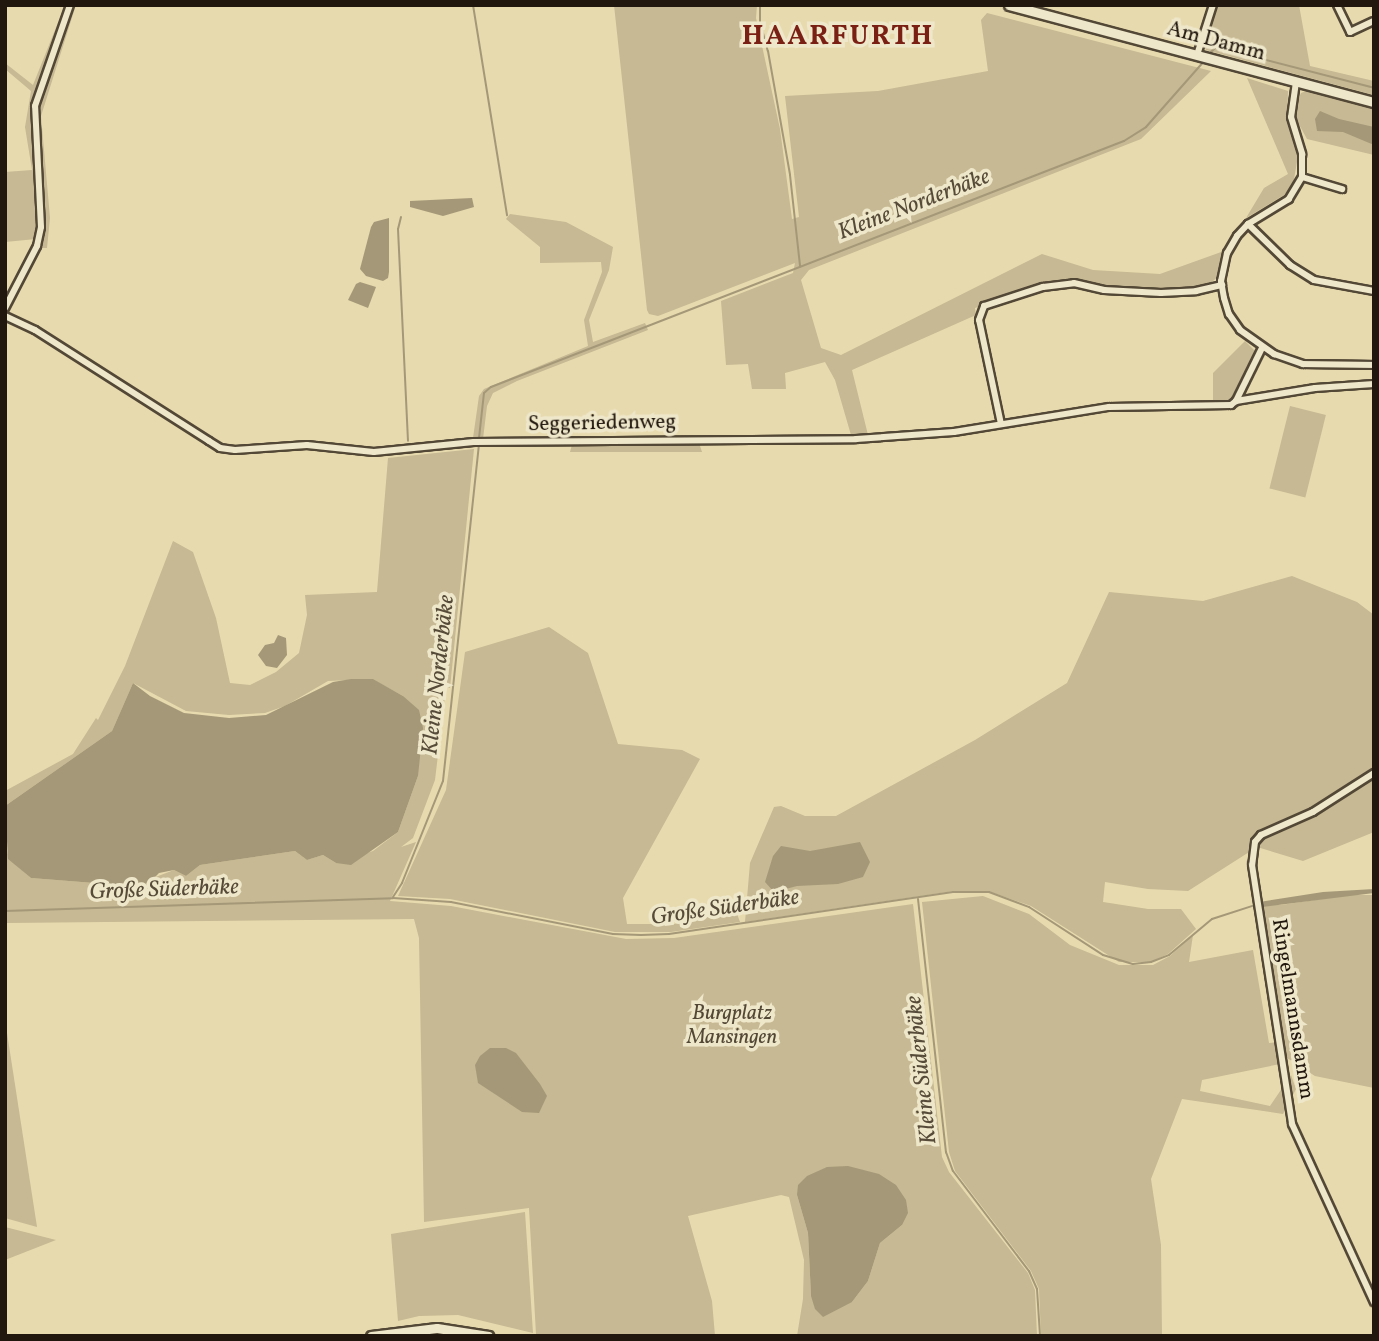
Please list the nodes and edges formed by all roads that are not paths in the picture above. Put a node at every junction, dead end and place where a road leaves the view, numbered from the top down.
1 (70, 5) edge
2 (1009, 5) edge
3 (1213, 5) edge
4 (1338, 5) edge
5 (1374, 21) edge
6 (1199, 56) junction
7 (1297, 82) junction
8 (1374, 102) edge
9 (1301, 177) junction
10 (1342, 189) dead end
11 (1248, 224) junction
12 (1222, 285) junction
13 (1374, 291) edge
14 (5, 308) edge
15 (5, 316) edge
16 (1262, 348) junction
17 (1374, 365) edge
18 (1374, 384) edge
19 (1236, 401) junction
20 (1001, 425) junction
21 (1374, 773) edge
22 (1374, 1302) edge
23 (371, 1336) edge
24 (488, 1336) edge

1 - 14 street
2 - 6 main road, Am Damm
3 - 6 street
4 - 5 street
6 - 7 main road, Am Damm
7 - 8 main road, Am Damm
7 - 9 street
9 - 10 street
9 - 11 street
11 - 12 street
11 - 13 street
12 - 16 street
12 - 20 street
15 - 20 street, Seggeriedenweg
16 - 17 street
16 - 19 street
18 - 19 street, Seggeriedenweg
19 - 20 street, Seggeriedenweg
21 - 22 street, Ringelmannsdamm
23 - 24 main road

